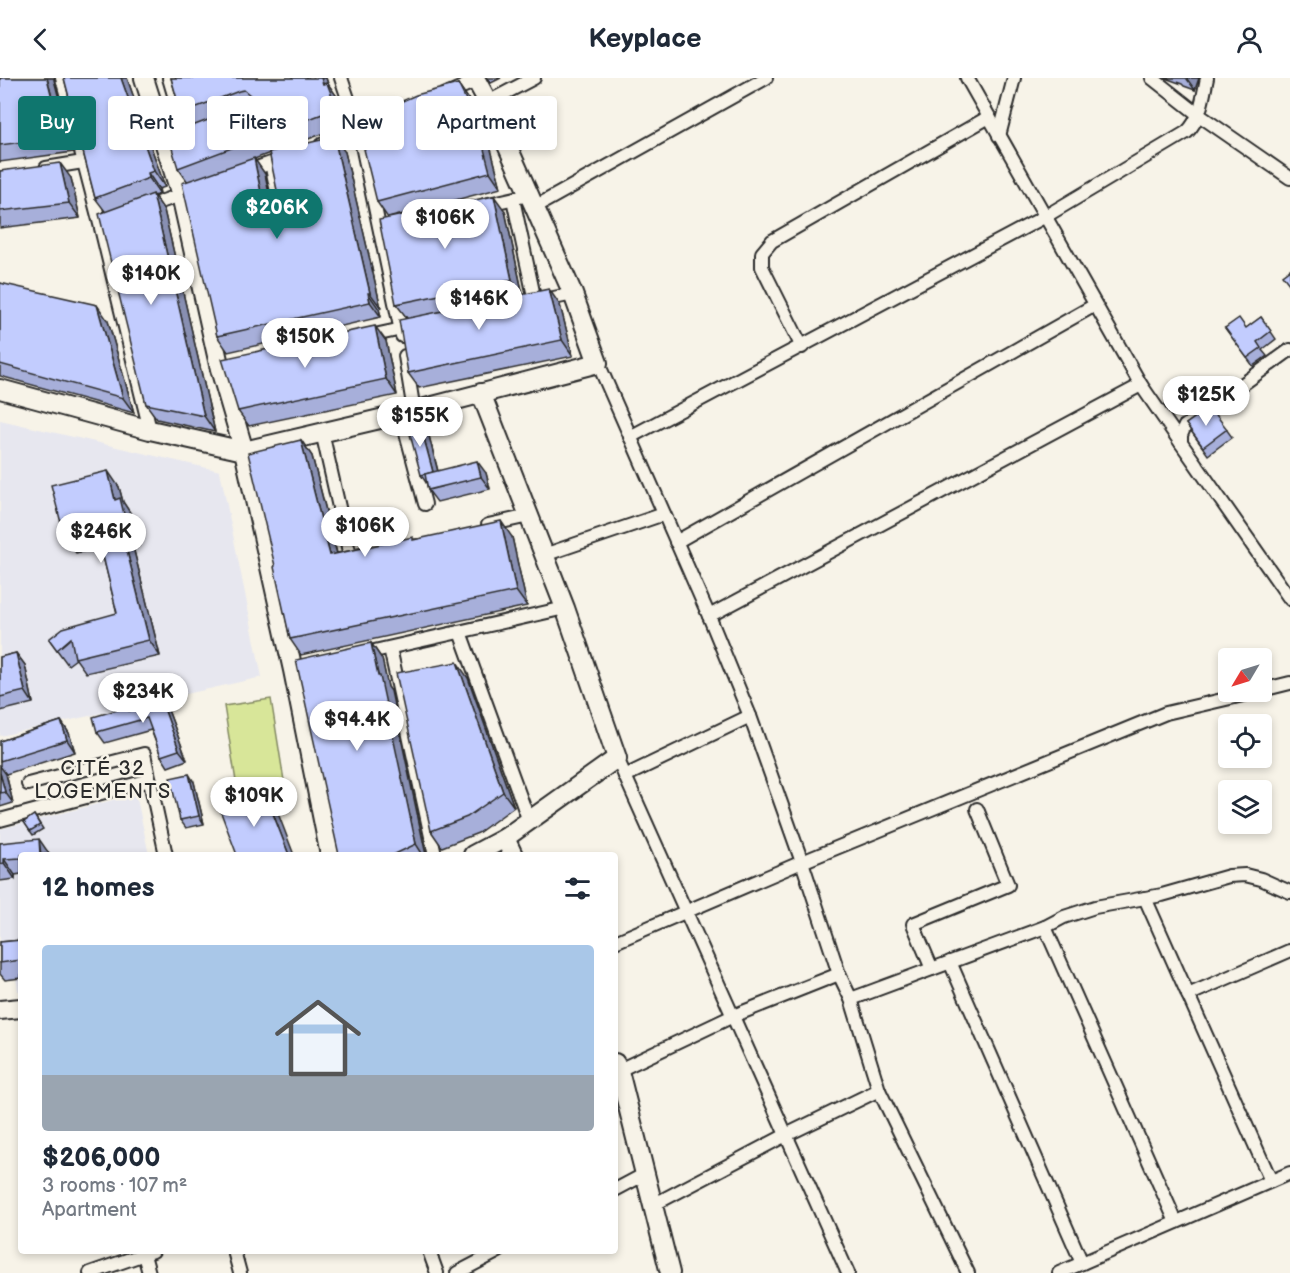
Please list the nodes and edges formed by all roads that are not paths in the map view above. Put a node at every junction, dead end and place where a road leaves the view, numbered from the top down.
1 (62, 78) edge
2 (144, 78) edge
3 (169, 78) edge
4 (341, 78) edge
5 (534, 78) edge
6 (766, 78) edge
7 (967, 78) edge
8 (1014, 78) edge
9 (1152, 78) edge
10 (1207, 78) edge
11 (476, 80) edge
12 (347, 96) edge
13 (485, 96) edge
14 (500, 96) edge
15 (404, 112) edge
16 (1199, 115) junction
17 (988, 117) junction
18 (198, 135) edge
19 (999, 136) junction
20 (320, 145) edge
21 (315, 147) edge
22 (364, 150) edge
23 (507, 150) edge
24 (293, 155) edge
25 (83, 162) junction
26 (271, 163) junction
27 (31, 170) edge
28 (237, 175) edge
29 (1290, 178) edge
30 (186, 193) junction
31 (526, 200) junction
32 (468, 209) edge
33 (130, 213) edge
34 (1046, 216) junction
35 (285, 231) edge
36 (573, 294) junction
37 (1095, 305) junction
38 (423, 324) edge
39 (401, 329) junction
40 (356, 339) edge
41 (802, 346) junction
42 (1290, 350) edge
43 (598, 363) junction
44 (1141, 385) junction
45 (0, 389) edge
46 (480, 393) junction
47 (408, 412) junction
48 (150, 430) junction
49 (322, 432) junction
50 (630, 437) junction
51 (1181, 443) junction
52 (244, 451) junction
53 (424, 504) dead end
54 (664, 514) junction
55 (529, 516) junction
56 (473, 529) edge
57 (676, 542) junction
58 (372, 551) edge
59 (544, 555) junction
60 (1290, 599) edge
61 (565, 608) junction
62 (709, 616) junction
63 (460, 632) junction
64 (390, 648) junction
65 (346, 658) edge
66 (1290, 683) edge
67 (1272, 688) edge
68 (1218, 701) edge
69 (750, 716) junction
70 (617, 758) junction
71 (625, 776) junction
72 (150, 780) junction
73 (28, 784) dead end
74 (976, 809) dead end
75 (0, 820) edge
76 (529, 822) junction
77 (505, 838) junction
78 (165, 852) edge
79 (329, 852) edge
80 (434, 852) edge
81 (479, 852) edge
82 (512, 852) edge
83 (802, 862) junction
84 (1290, 892) edge
85 (1145, 898) junction
86 (685, 910) junction
87 (1045, 927) junction
88 (618, 941) edge
89 (1289, 951) edge
90 (950, 962) junction
91 (932, 969) junction
92 (839, 974) junction
93 (1188, 995) junction
94 (851, 999) junction
95 (18, 1008) edge
96 (0, 1010) edge
97 (733, 1016) junction
98 (618, 1068) edge
99 (618, 1076) edge
100 (879, 1089) junction
101 (786, 1135) junction
102 (1290, 1173) edge
103 (645, 1174) junction
104 (1271, 1181) junction
105 (618, 1188) edge
106 (653, 1205) junction
107 (1176, 1222) junction
108 (141, 1254) edge
109 (146, 1254) edge
110 (235, 1254) edge
111 (430, 1254) edge
112 (493, 1254) edge
113 (1082, 1263) junction
114 (90, 1273) edge
115 (149, 1273) edge
116 (240, 1273) edge
117 (436, 1273) edge
118 (457, 1273) edge
119 (670, 1273) edge
120 (848, 1273) edge
121 (968, 1273) edge
122 (1059, 1273) edge

1 - 25 street
2 - 30 street
3 - 18 street
4 - 12 street
5 - 14 street
6 - 31 street
7 - 17 street
8 - 19 street
9 - 16 street
10 - 16 street
11 - 13 street
11 - 15 street
16 - 29 street
16 - 34 street
17 - 19 street
17 - 41 street
19 - 34 street
20 - 21 street
22 - 39 street
23 - 31 street
24 - 26 street
25 - 27 street
25 - 48 street
26 - 28 street
26 - 35 street
30 - 33 street
30 - 52 street
31 - 32 street
31 - 36 street
31 - 36 street
34 - 37 street
34 - 41 street
36 - 43 street
37 - 44 street
37 - 57 street
38 - 39 street
39 - 40 street
39 - 47 street
41 - 50 street
42 - 51 street
43 - 46 street
43 - 50 street
44 - 51 street
44 - 62 street
45 - 48 street
46 - 47 street
46 - 55 street
47 - 49 street
47 - 53 street
48 - 52 street
49 - 52 street
49 - 58 street
50 - 54 street
51 - 60 street
52 - 79 street
54 - 57 street
54 - 59 street
55 - 56 street
55 - 59 street
57 - 62 street
59 - 61 street
61 - 63 street
61 - 70 street
62 - 69 street
63 - 64 street
63 - 76 street
64 - 65 street
64 - 80 street
66 - 67 street
68 - 83 street
69 - 71 street
69 - 83 street
70 - 71 street
70 - 76 street
71 - 86 street
72 - 73 street
72 - 75 street
72 - 78 street
74 - 91 street
76 - 77 street
77 - 81 street
77 - 82 street
83 - 86 street
83 - 92 street
84 - 85 street
85 - 87 street
85 - 93 street
86 - 88 street
86 - 97 street
87 - 90 street
87 - 107 street
89 - 93 street
90 - 91 street
90 - 113 street
91 - 94 street
92 - 94 street
92 - 97 street
93 - 104 street
94 - 100 street
95 - 96 street
97 - 98 street
97 - 101 street
99 - 103 street
100 - 101 street
100 - 121 street
101 - 106 street
101 - 120 street
102 - 104 street
103 - 105 street
103 - 106 street
104 - 107 street
106 - 119 street
107 - 113 street
108 - 114 street
109 - 115 street
110 - 116 street
111 - 117 street
112 - 118 street
113 - 122 street

